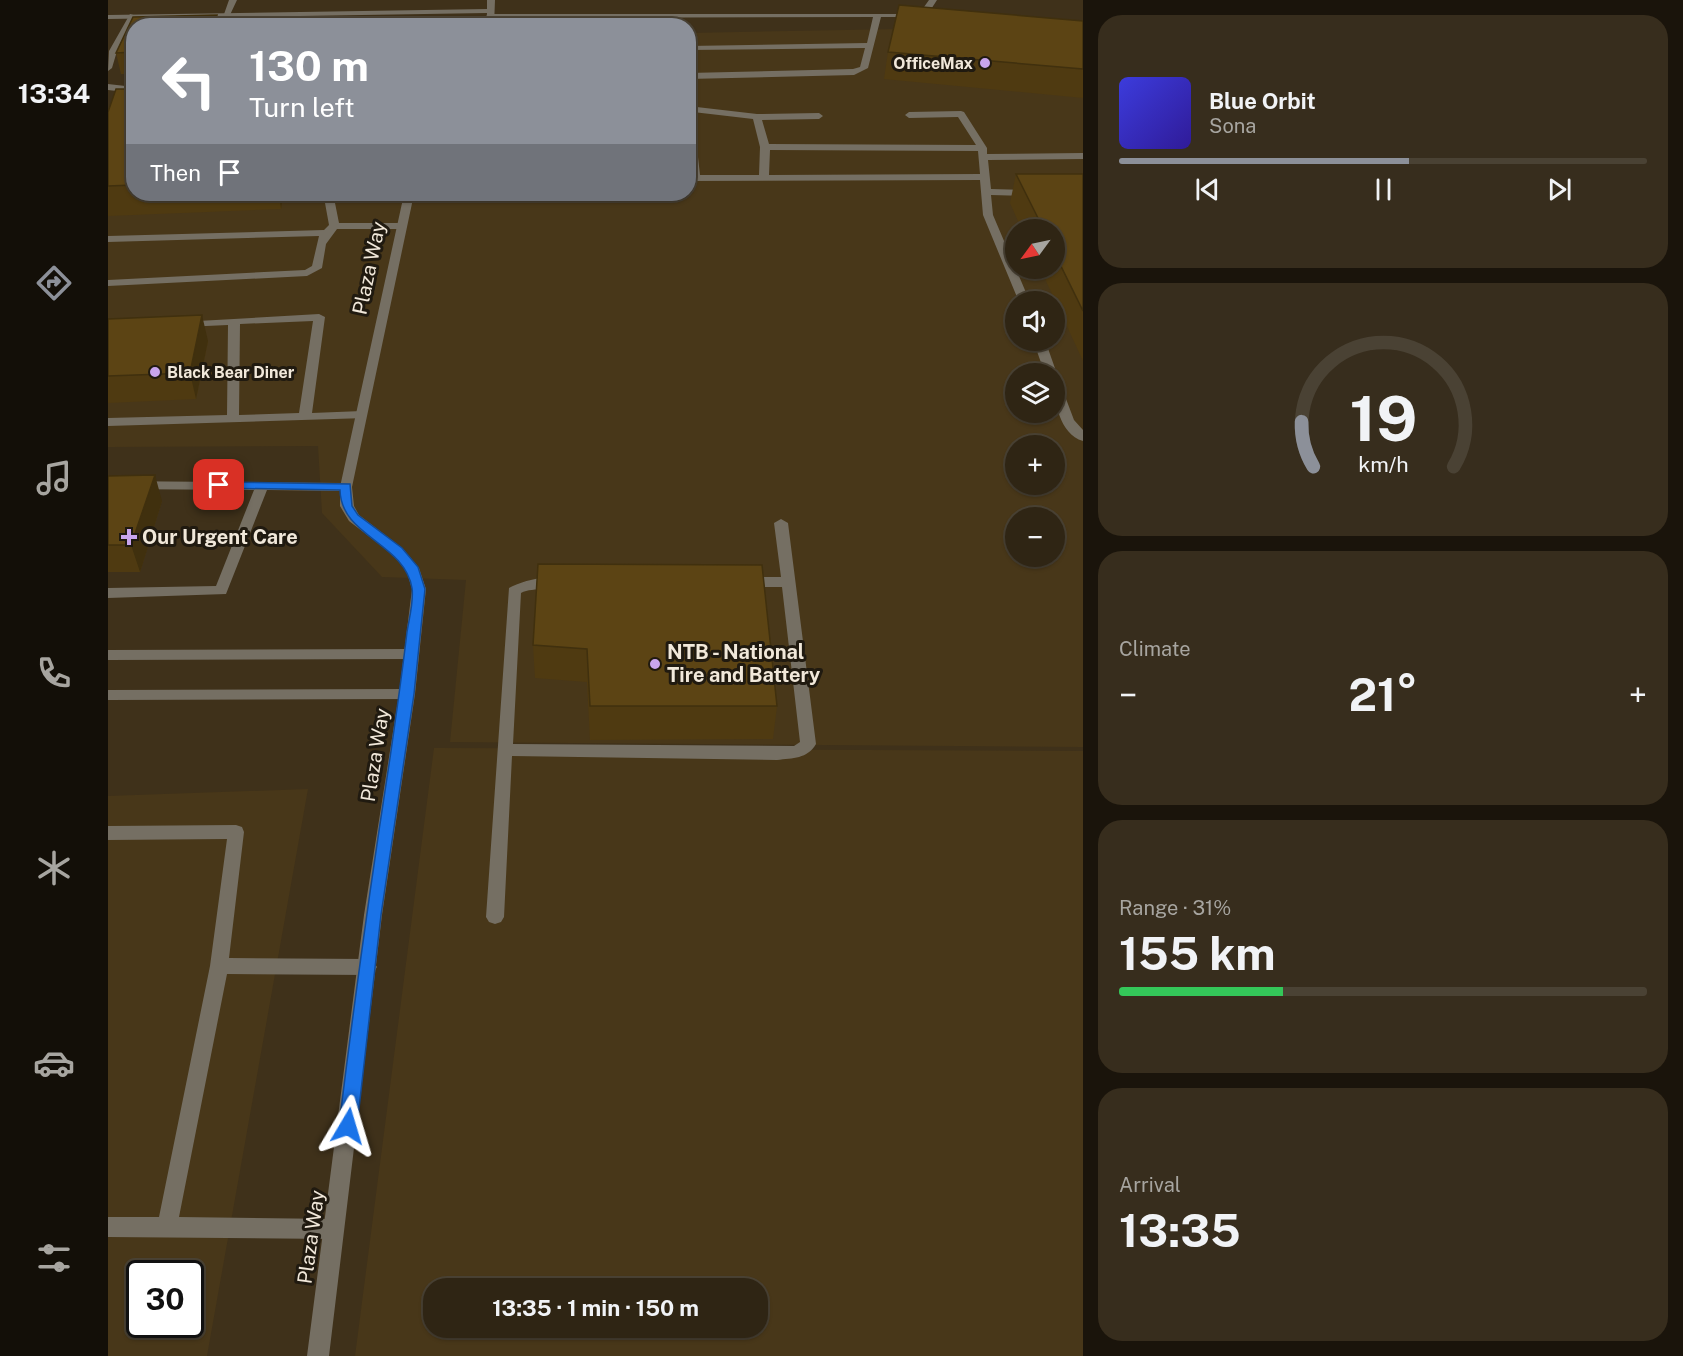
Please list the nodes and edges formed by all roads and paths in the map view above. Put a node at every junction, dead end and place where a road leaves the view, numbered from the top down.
1 (233, 0) edge
2 (490, 0) edge
3 (933, 0) edge
4 (226, 15) junction
5 (240, 15) junction
6 (879, 15) junction
7 (923, 15) junction
8 (937, 15) edge
9 (133, 16) joint
10 (108, 17) edge
11 (239, 18) edge
12 (490, 18) edge
13 (126, 28) edge
14 (870, 45) junction
15 (696, 48) edge
16 (108, 68) edge
17 (696, 76) edge
18 (108, 87) edge
19 (126, 89) edge
20 (696, 111) edge
21 (909, 115) dead end
22 (819, 116) dead end
23 (758, 117) junction
24 (765, 147) junction
25 (983, 153) junction
26 (1083, 156) edge
27 (984, 177) junction
28 (696, 178) edge
29 (764, 179) junction
30 (985, 192) junction
31 (1040, 193) edge
32 (330, 201) edge
33 (407, 201) edge
34 (400, 226) junction
35 (329, 229) junction
36 (108, 238) edge
37 (108, 283) edge
38 (1020, 291) edge
39 (234, 321) junction
40 (177, 324) edge
41 (1065, 413) edge
42 (362, 415) junction
43 (305, 417) junction
44 (233, 419) junction
45 (108, 422) edge
46 (1083, 437) edge
47 (108, 485) edge
48 (263, 485) junction
49 (346, 487) junction
50 (781, 523) dead end
51 (731, 582) edge
52 (789, 582) junction
53 (570, 583) edge
54 (108, 593) edge
55 (411, 654) junction
56 (108, 655) edge
57 (407, 694) junction
58 (108, 695) edge
59 (504, 750) junction
60 (108, 832) edge
61 (495, 917) dead end
62 (219, 966) junction
63 (368, 967) junction
64 (108, 1227) edge
65 (167, 1227) junction
66 (334, 1229) junction
67 (318, 1356) edge

1 - 4 street
2 - 12 street
3 - 7 street
4 - 5 street
4 - 9 street
5 - 11 street
5 - 12 street
6 - 7 street
6 - 12 street
6 - 14 street
7 - 8 street
9 - 10 street
13 - 16 street
14 - 15 street
14 - 17 street
18 - 19 street
20 - 23 street
21 - 25 street
22 - 23 street
23 - 24 street
24 - 25 street
24 - 29 street
25 - 26 street
25 - 27 street
27 - 29 street
27 - 30 street
28 - 29 street
30 - 31 street
30 - 38 street
32 - 35 street
33 - 34 street, Plaza Way
34 - 35 street
34 - 42 street, Plaza Way
35 - 36 street
35 - 37 street
39 - 40 street
39 - 43 street
39 - 44 street
41 - 46 street
42 - 43 street
42 - 49 street, Plaza Way
43 - 44 street
44 - 45 street
47 - 48 street
48 - 49 street
48 - 54 street
49 - 55 street, Plaza Way
50 - 52 street
51 - 52 street
52 - 59 street
53 - 59 street
55 - 56 street
55 - 57 street, Plaza Way
57 - 58 street
57 - 63 street, Plaza Way
59 - 61 street
60 - 62 street
62 - 63 street
62 - 65 street
63 - 66 street, Plaza Way
64 - 65 street
65 - 66 street
66 - 67 street, Plaza Way

